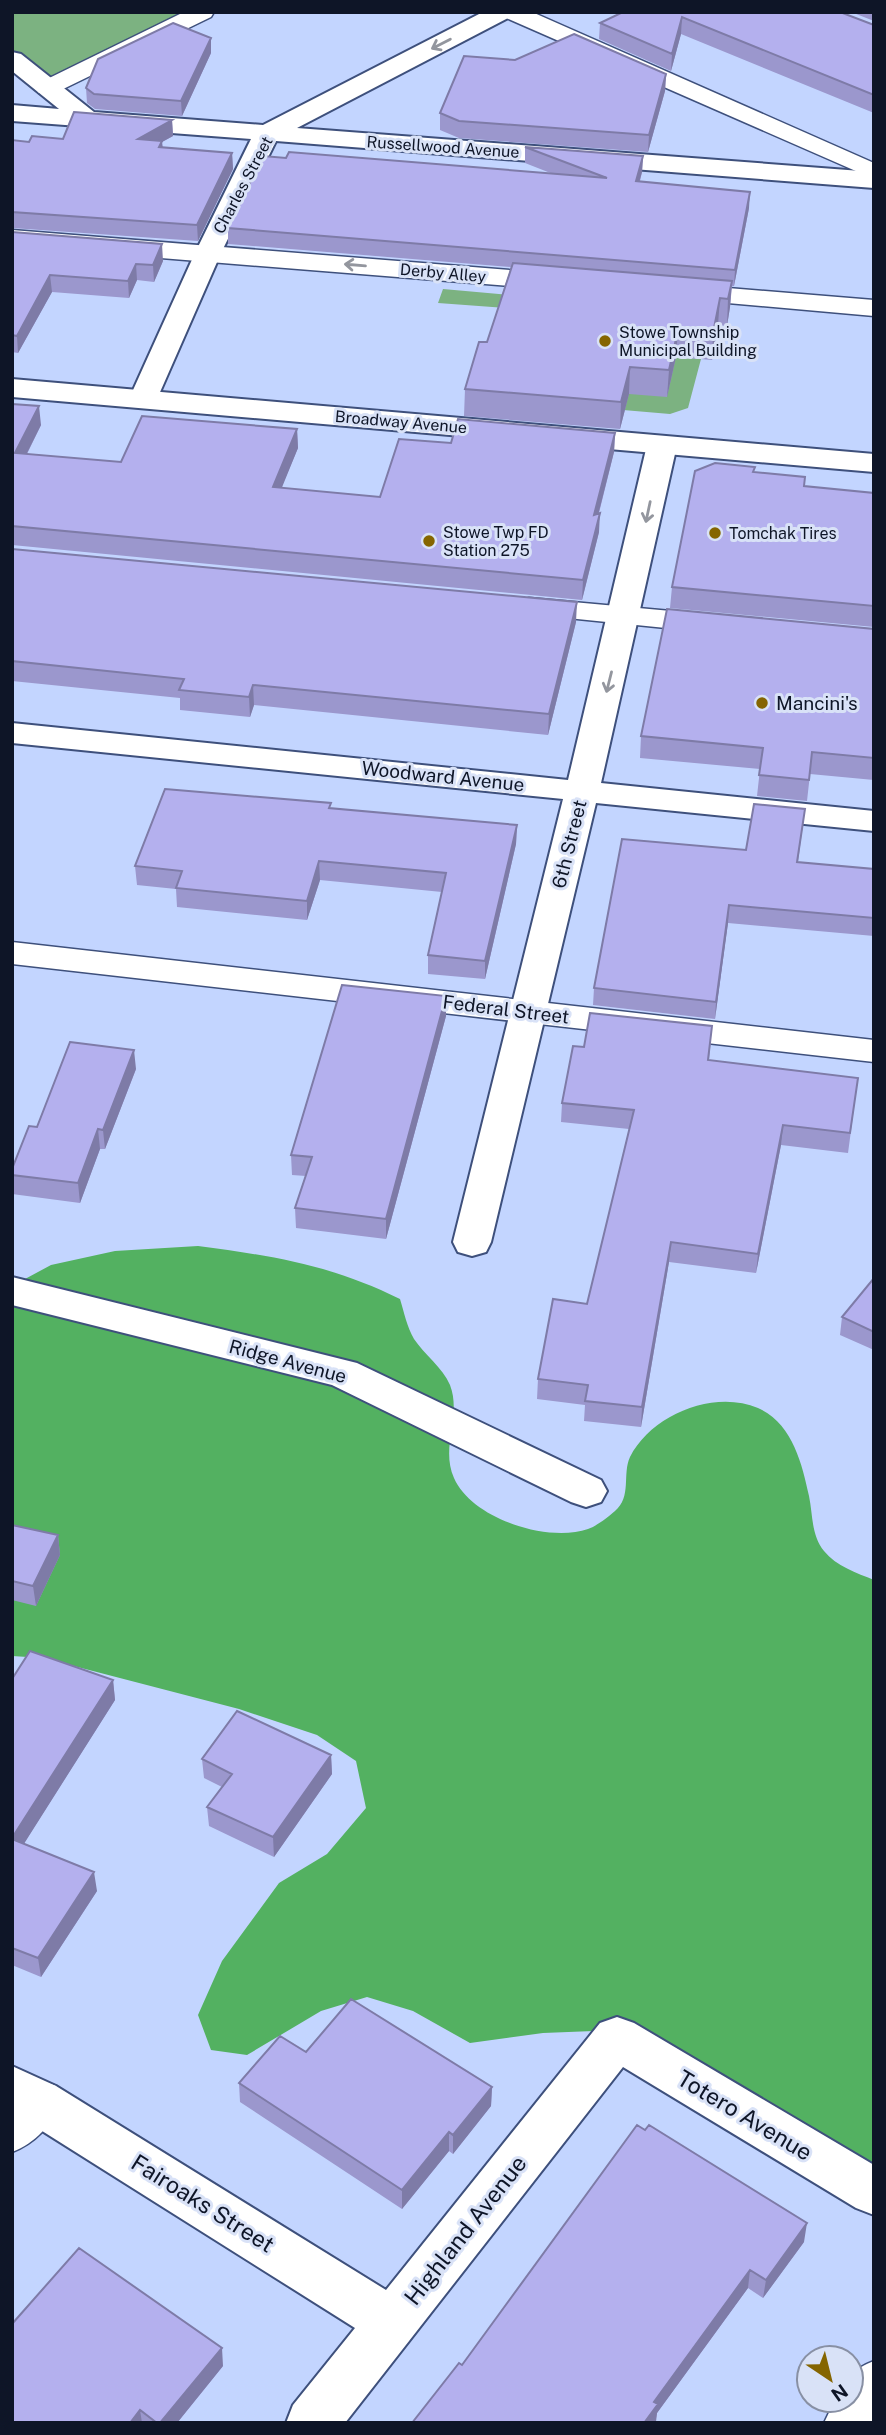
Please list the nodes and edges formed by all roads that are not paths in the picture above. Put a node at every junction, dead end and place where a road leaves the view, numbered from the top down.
1 (203, 12) edge
2 (502, 12) edge
3 (512, 12) edge
4 (12, 59) edge
5 (47, 88) junction
6 (12, 113) edge
7 (87, 119) junction
8 (267, 133) junction
9 (874, 172) edge
10 (874, 180) edge
11 (12, 238) edge
12 (208, 253) junction
13 (588, 284) edge
14 (656, 290) edge
15 (874, 308) edge
16 (12, 388) edge
17 (144, 399) junction
18 (662, 445) junction
19 (874, 463) edge
20 (500, 604) edge
21 (625, 616) junction
22 (741, 626) edge
23 (12, 733) edge
24 (582, 790) junction
25 (874, 821) edge
26 (12, 953) edge
27 (528, 1011) junction
28 (874, 1051) edge
29 (472, 1242) dead end
30 (12, 1291) edge
31 (586, 1491) dead end
32 (617, 2038) joint
33 (21, 2107) edge
34 (874, 2192) edge
35 (392, 2322) junction
36 (874, 2385) edge
37 (312, 2423) edge
38 (849, 2423) edge

1 - 5 lane
2 -> 8 street, Charles Street
3 - 9 lane
4 - 5 street
5 - 7 street
6 - 7 street, Russellwood Avenue
7 - 8 street, Russellwood Avenue
8 - 10 street, Russellwood Avenue
8 - 12 street, Charles Street
11 - 12 lane, Derby Alley
13 -> 12 lane, Derby Alley
12 - 17 street, Charles Street
14 - 15 lane
16 - 17 street, Broadway Avenue
17 - 18 street, Broadway Avenue
18 - 19 street, Broadway Avenue
18 -> 21 street, 6th Street
20 - 21 lane
21 - 22 lane
21 -> 24 street, 6th Street
23 - 24 street, Woodward Avenue
24 - 25 street, Woodward Avenue
24 - 27 street, 6th Street
26 - 27 lane, Federal Street
27 - 28 lane, Federal Street
27 - 29 street, 6th Street
30 - 31 street, Ridge Avenue
32 - 34 street, Totero Avenue
32 - 35 street, Highland Avenue
33 - 35 street, Fairoaks Street
35 - 37 street, Highland Avenue
36 - 38 lane

